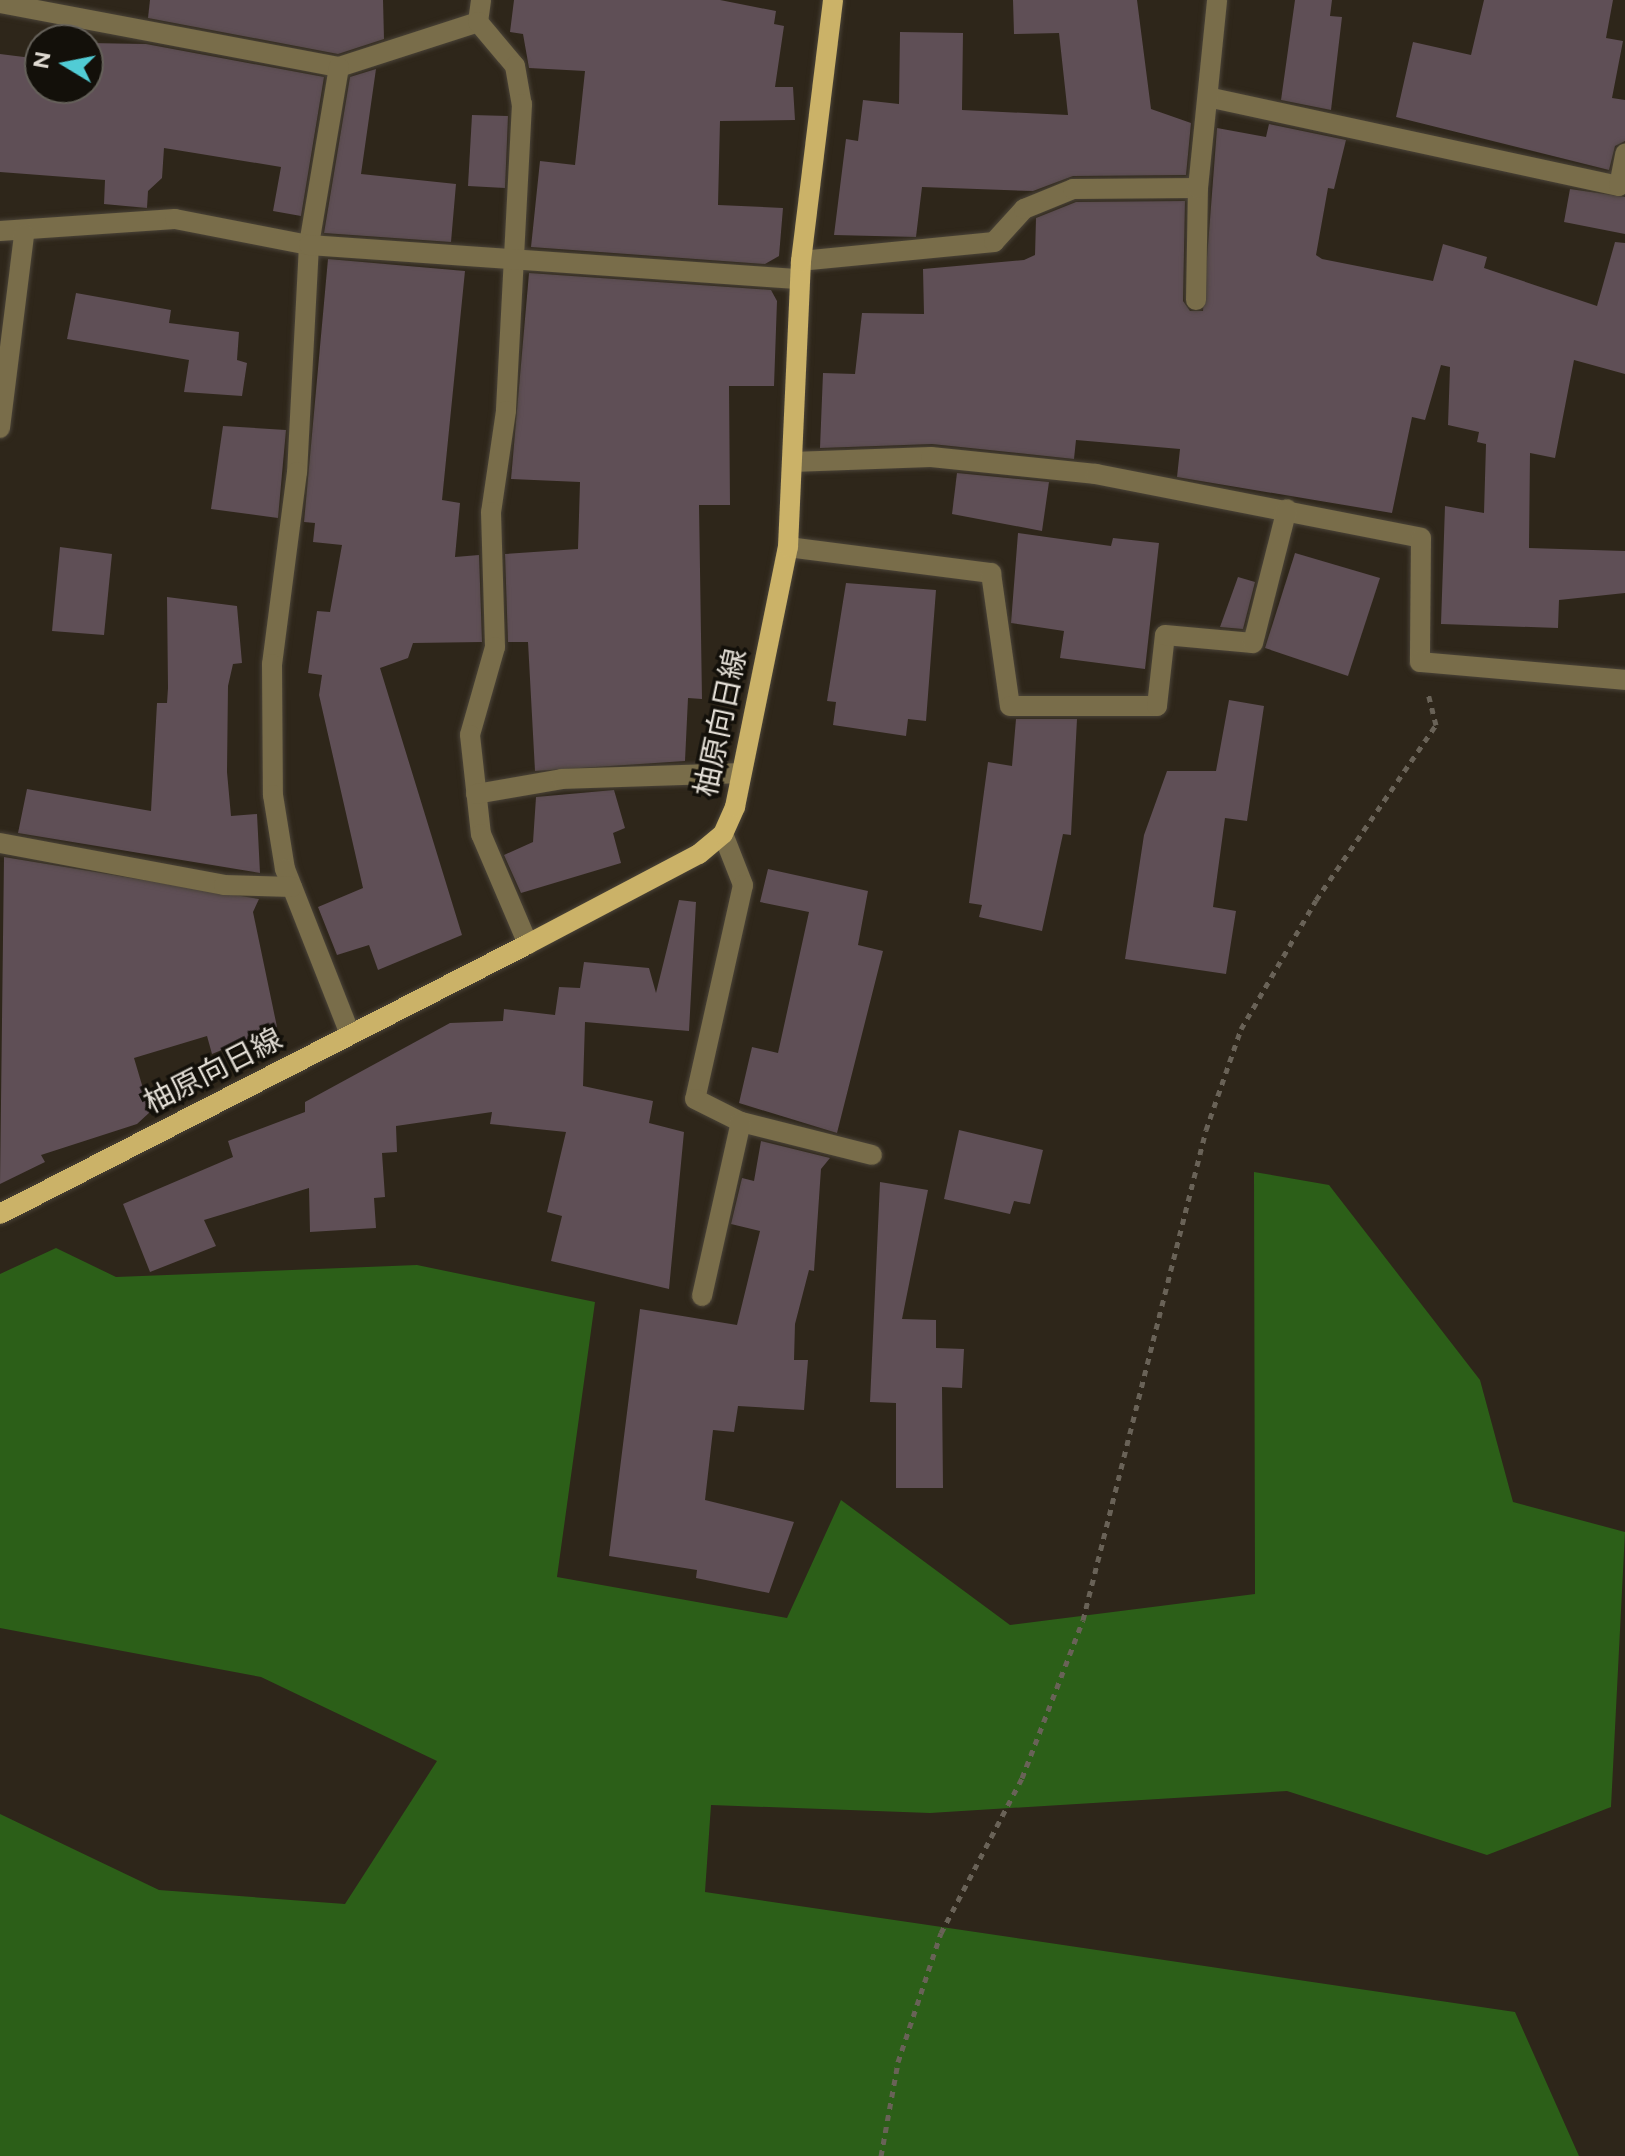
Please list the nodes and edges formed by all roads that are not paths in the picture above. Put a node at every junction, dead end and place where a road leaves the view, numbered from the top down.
1 (481, 0) edge
2 (833, 0) edge
3 (1217, 0) edge
4 (0, 3) edge
5 (478, 22) junction
6 (339, 67) junction
7 (1212, 98) junction
8 (1624, 165) edge
9 (1198, 188) junction
10 (0, 231) edge
11 (24, 234) junction
12 (309, 245) junction
13 (515, 265) junction
14 (800, 270) junction
15 (1196, 300) dead end
16 (0, 428) edge
17 (792, 462) junction
18 (1287, 509) junction
19 (788, 547) junction
20 (1625, 680) edge
21 (741, 773) junction
22 (476, 794) junction
23 (723, 834) junction
24 (0, 843) edge
25 (292, 887) junction
26 (528, 944) junction
27 (350, 1034) junction
28 (741, 1122) junction
29 (872, 1155) dead end
30 (0, 1214) edge
31 (702, 1296) dead end

1 - 5 street
2 - 14 main road, 柚原向日線
3 - 7 street
4 - 6 street
5 - 6 street
5 - 13 street
6 - 12 street
7 - 8 street
7 - 9 street
9 - 14 street
9 - 15 street
10 - 11 street
11 - 12 street
11 - 16 street
12 - 13 street
12 - 25 street
13 - 14 street
13 - 22 street
14 - 17 main road, 柚原向日線
17 - 18 street
17 - 19 main road, 柚原向日線
18 - 19 street
18 - 20 street
19 - 21 main road, 柚原向日線
21 - 22 street
21 - 23 main road, 柚原向日線
22 - 26 street
23 - 26 main road, 柚原向日線
23 - 28 street
24 - 25 street
25 - 27 street
26 - 27 main road, 柚原向日線
27 - 30 main road, 柚原向日線
28 - 29 street
28 - 31 street

